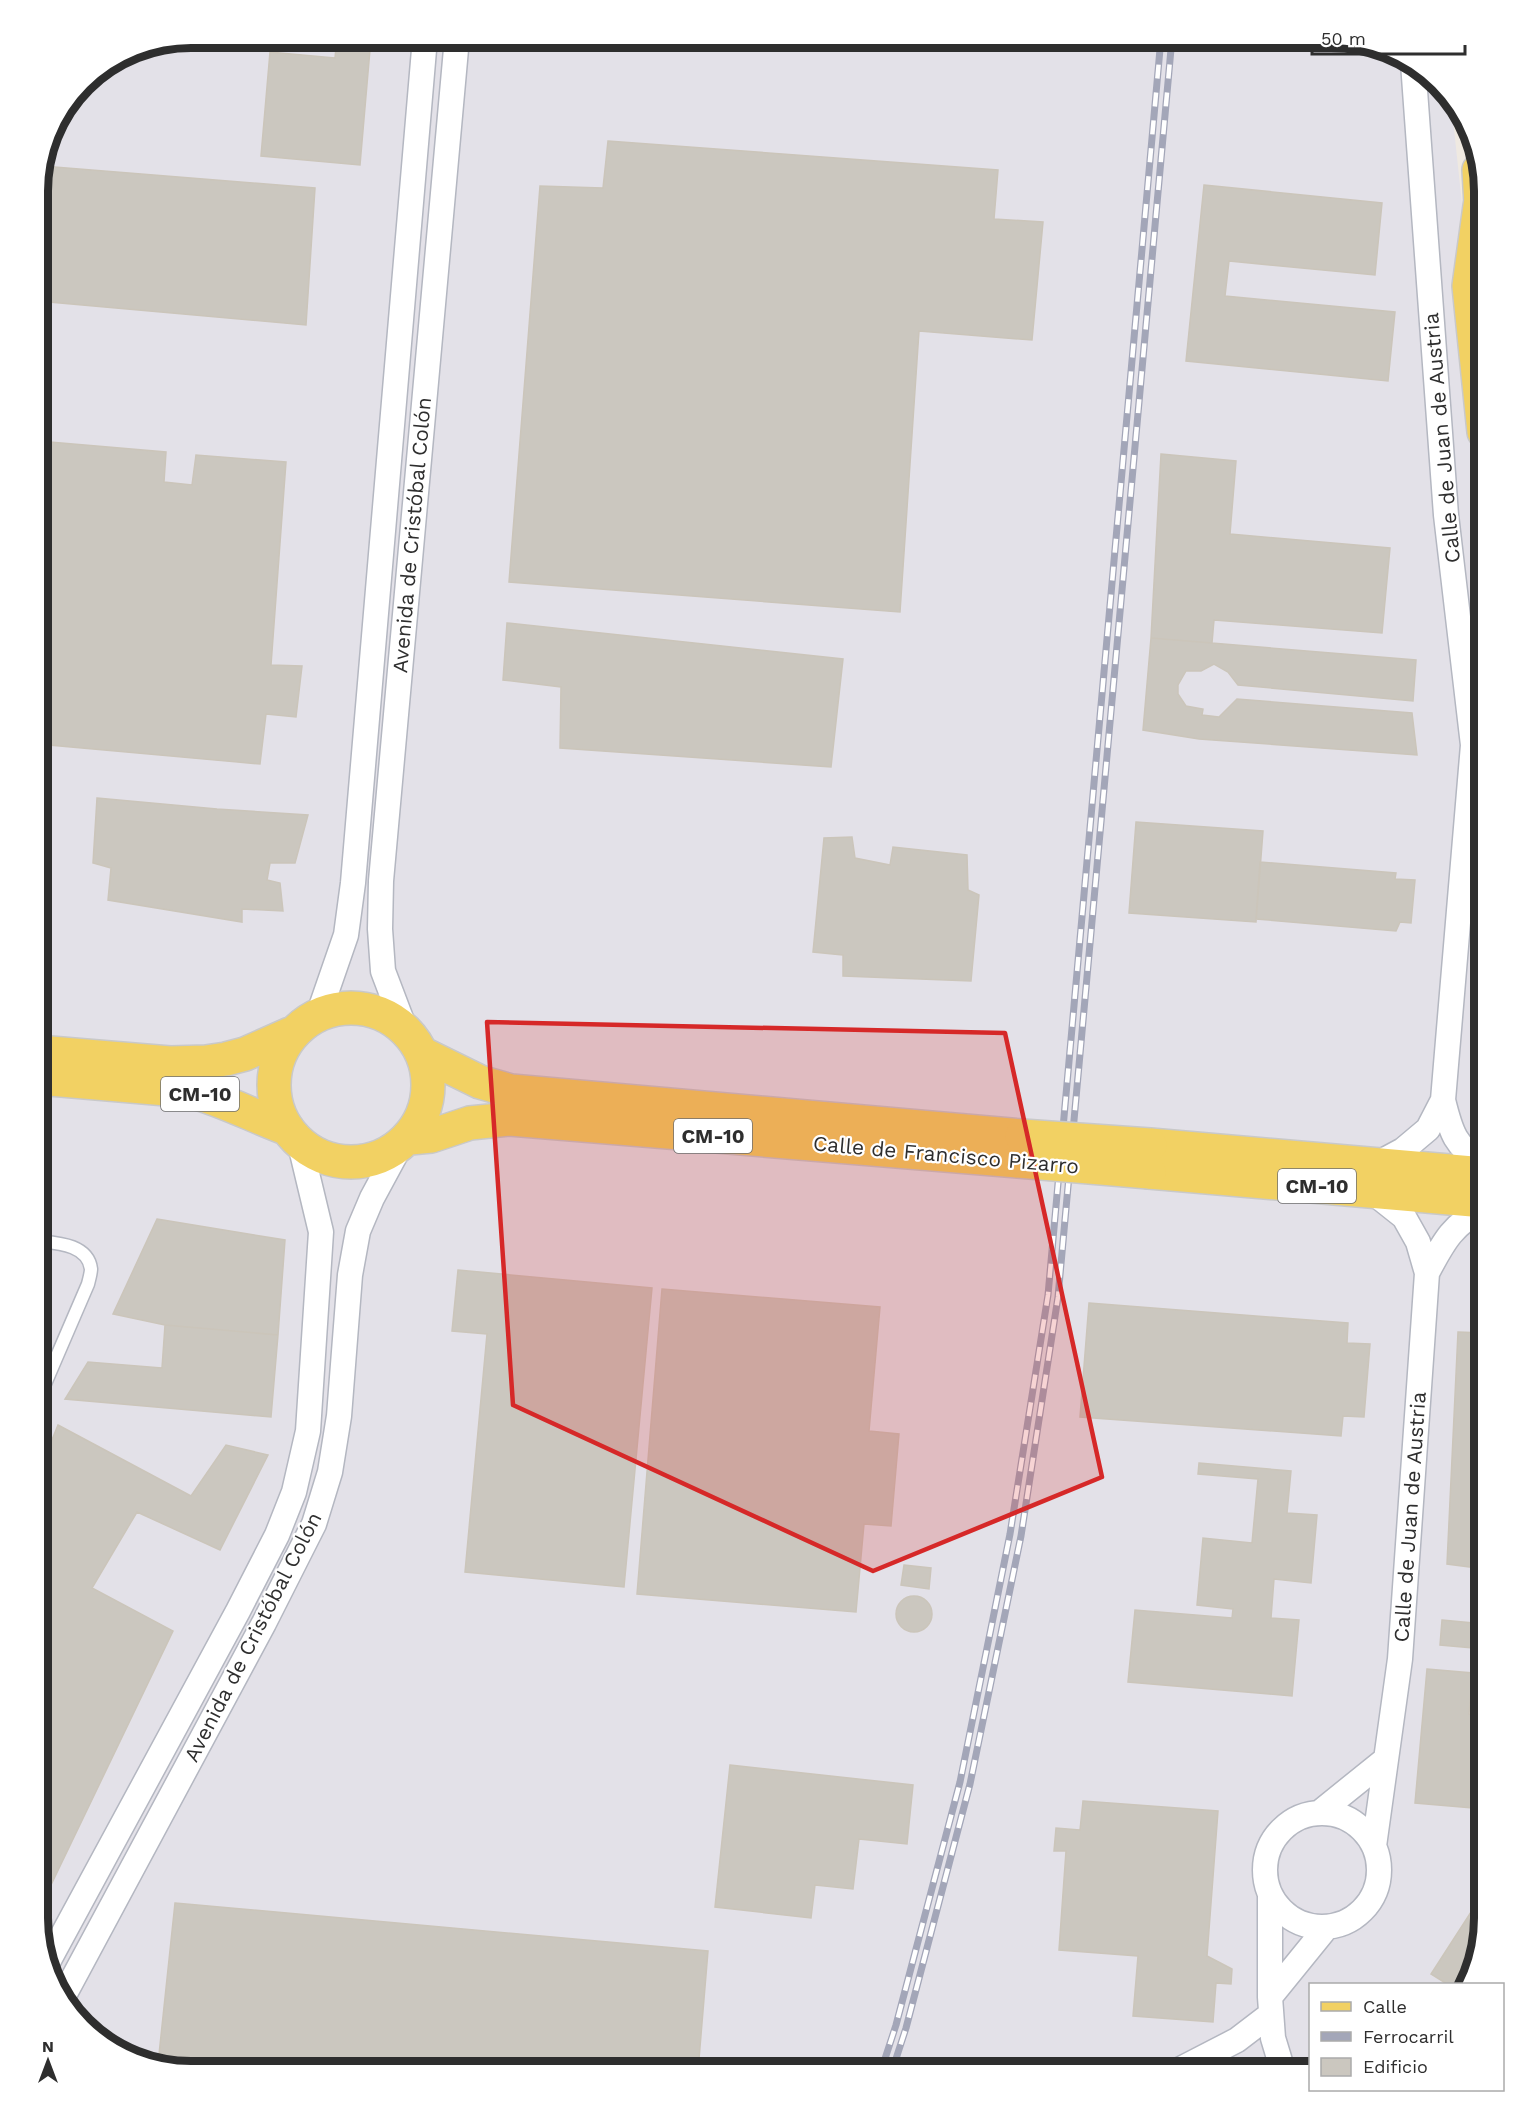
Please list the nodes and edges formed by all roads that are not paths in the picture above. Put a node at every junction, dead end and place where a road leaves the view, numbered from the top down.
1 (424, 48) edge
2 (456, 48) edge
3 (1414, 74) edge
4 (1474, 235) edge
5 (1474, 347) edge
6 (319, 1013) junction
7 (290, 1034) junction
8 (414, 1042) junction
9 (48, 1053) edge
10 (48, 1079) edge
11 (1443, 1100) junction
12 (294, 1135) junction
13 (404, 1143) junction
14 (1020, 1148) junction
15 (1474, 1159) edge
16 (1474, 1174) edge
17 (1373, 1177) junction
18 (1474, 1199) edge
19 (1474, 1214) edge
20 (48, 1242) edge
21 (1428, 1273) junction
22 (48, 1377) edge
23 (1386, 1759) junction
24 (1319, 1813) junction
25 (1374, 1846) junction
26 (1270, 1895) junction
27 (1326, 1928) junction
28 (53, 1953) edge
29 (67, 1990) edge
30 (1270, 2006) junction
31 (1198, 2061) edge
32 (1280, 2061) edge

1 - 6 street, Avenida de Cristóbal Colón
2 - 8 street, Avenida de Cristóbal Colón
3 - 11 street, Calle de Juan de Austria
4 - 5 main road
6 - 7 main road, CM-10
6 - 8 main road, CM-10
7 - 9 main road, CM-10
7 - 12 main road, CM-10
8 - 13 main road
8 - 14 main road, Calle de Francisco Pizarro / CM-10
10 - 12 main road, CM-10
11 - 15 street
11 - 17 street
12 - 13 main road, CM-10
12 - 28 street, Avenida de Cristóbal Colón
13 - 14 main road, Calle de Francisco Pizarro / CM-10
13 - 29 street, Avenida de Cristóbal Colón
14 - 17 main road, Calle de Francisco Pizarro / CM-10, bridge
16 - 17 main road, Calle de Francisco Pizarro / CM-10
17 - 18 main road, Calle de Francisco Pizarro / CM-10
17 - 21 street
19 - 21 street
20 - 22 lane
21 - 23 street, Calle de Juan de Austria
23 - 24 street
23 - 25 street, Calle de Juan de Austria
24 - 25 street
24 - 26 street
25 - 27 street
26 - 27 street
26 - 30 street
27 - 30 street
30 - 31 street
30 - 32 street

